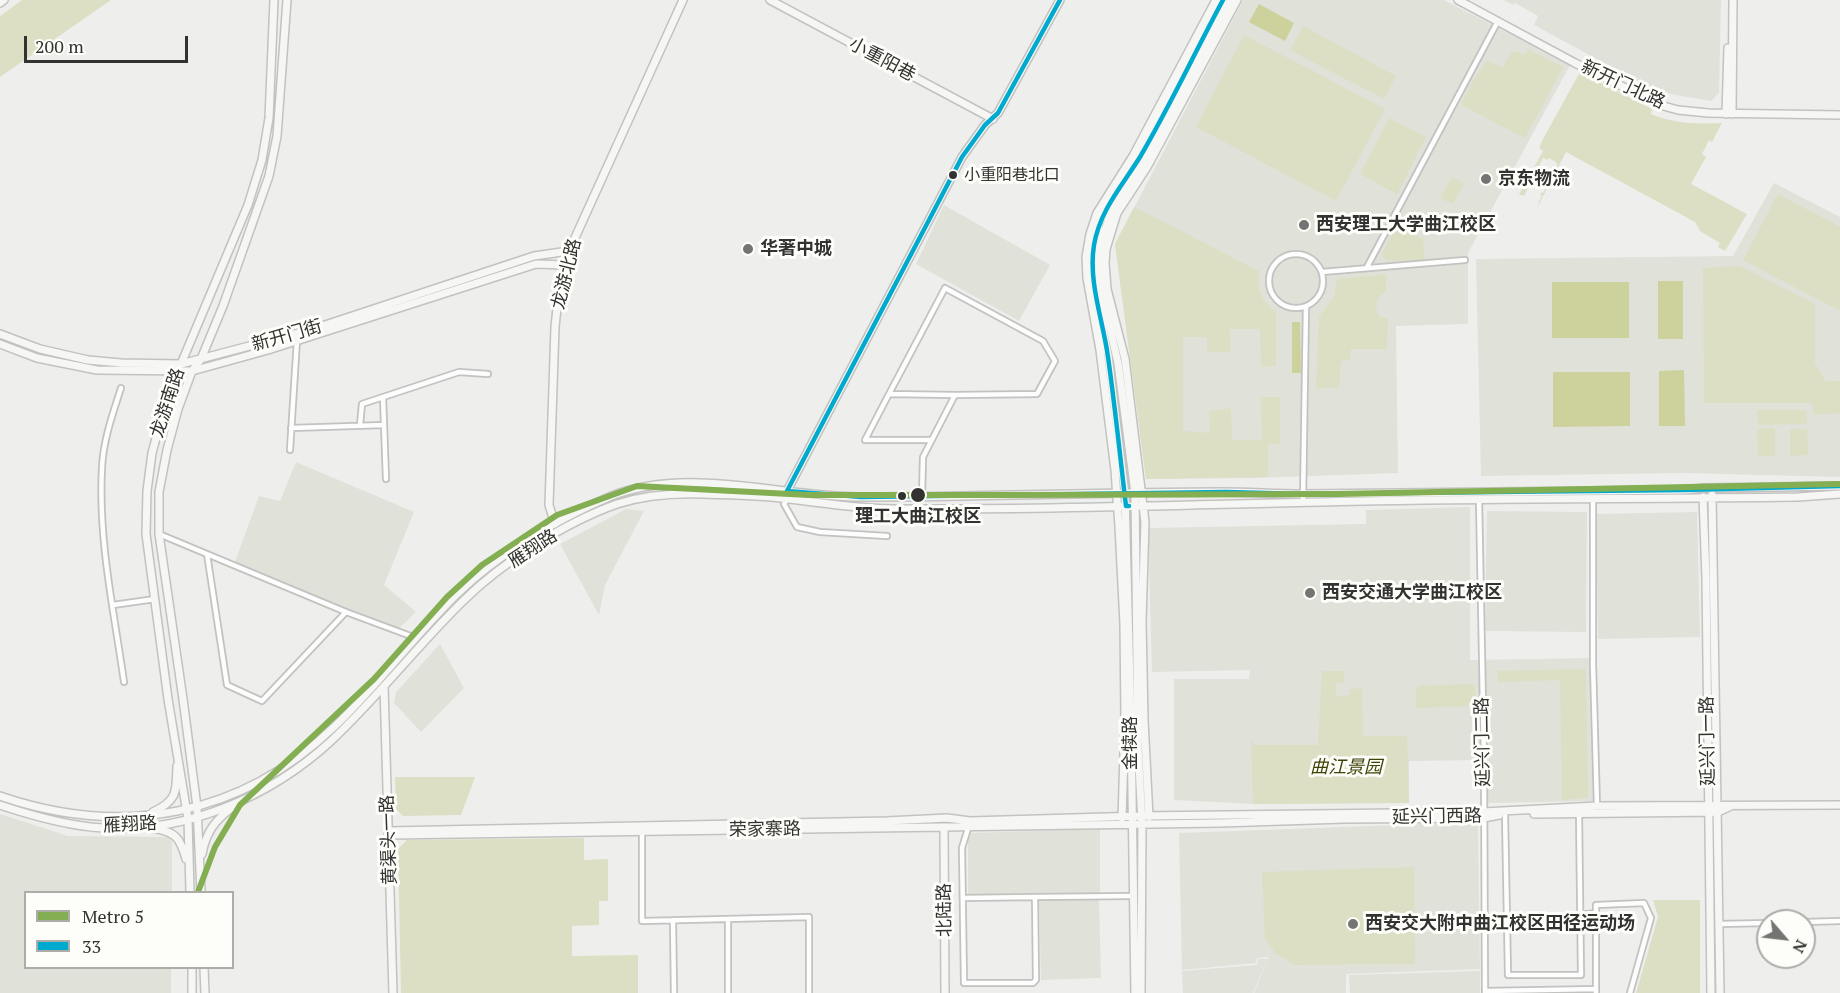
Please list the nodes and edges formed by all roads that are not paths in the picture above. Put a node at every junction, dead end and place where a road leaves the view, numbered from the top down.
1 (4, 0) edge
2 (274, 0) edge
3 (286, 0) edge
4 (683, 0) edge
5 (770, 0) edge
6 (1060, 0) edge
7 (1216, 0) edge
8 (1223, 0) edge
9 (1231, 0) edge
10 (1237, 0) edge
11 (1458, 0) edge
12 (1731, 0) edge
13 (0, 3) edge
14 (1498, 21) junction
15 (1729, 114) junction
16 (1840, 115) edge
17 (993, 119) junction
18 (568, 251) junction
19 (1465, 260) dead end
20 (566, 265) junction
21 (1367, 267) junction
22 (1322, 272) junction
23 (1306, 306) junction
24 (0, 334) edge
25 (297, 340) junction
26 (0, 344) edge
27 (201, 359) junction
28 (181, 364) junction
29 (192, 371) junction
30 (174, 372) junction
31 (488, 374) dead end
32 (121, 388) dead end
33 (889, 394) junction
34 (955, 395) junction
35 (383, 397) junction
36 (384, 424) junction
37 (360, 425) junction
38 (291, 428) junction
39 (932, 440) junction
40 (290, 450) dead end
41 (386, 479) dead end
42 (1840, 486) edge
43 (1703, 488) junction
44 (1712, 488) junction
45 (1475, 491) junction
46 (1138, 493) junction
47 (1116, 494) junction
48 (1125, 494) junction
49 (1304, 494) junction
50 (1840, 494) edge
51 (787, 495) junction
52 (922, 496) junction
53 (1593, 499) junction
54 (1703, 499) junction
55 (1712, 499) junction
56 (1479, 500) junction
57 (1303, 502) junction
58 (1117, 506) junction
59 (1126, 506) junction
60 (1139, 506) junction
61 (555, 523) junction
62 (558, 532) junction
63 (159, 534) junction
64 (887, 536) dead end
65 (207, 554) junction
66 (155, 599) junction
67 (112, 605) junction
68 (346, 612) junction
69 (416, 638) junction
70 (124, 682) dead end
71 (384, 686) junction
72 (177, 758) junction
73 (0, 796) edge
74 (243, 800) junction
75 (0, 805) edge
76 (1840, 805) edge
77 (1597, 806) junction
78 (197, 807) junction
79 (1709, 808) junction
80 (1718, 808) junction
81 (187, 809) junction
82 (1579, 813) junction
83 (1505, 814) junction
84 (146, 815) junction
85 (1483, 815) junction
86 (198, 817) junction
87 (1122, 818) junction
88 (188, 819) junction
89 (1144, 819) junction
90 (1132, 820) junction
91 (969, 825) junction
92 (140, 827) junction
93 (944, 828) junction
94 (642, 832) junction
95 (389, 833) junction
96 (200, 865) junction
97 (189, 870) junction
98 (190, 891) edge
99 (201, 891) edge
100 (1132, 896) junction
101 (1035, 897) junction
102 (963, 898) junction
103 (1596, 914) junction
104 (1580, 915) junction
105 (728, 919) junction
106 (673, 920) junction
107 (1840, 921) edge
108 (1816, 922) edge
109 (1756, 923) edge
110 (1719, 924) junction
111 (192, 969) edge
112 (204, 969) edge
113 (1596, 991) edge
114 (1485, 992) edge
115 (192, 993) edge
116 (205, 993) edge
117 (393, 993) edge
118 (674, 993) edge
119 (728, 993) edge
120 (809, 993) edge
121 (945, 993) edge
122 (1135, 993) edge
123 (1141, 993) edge
124 (1630, 993) edge
125 (1711, 993) edge
126 (1720, 993) edge

1 - 13 street
2 - 28 street, 龙游南路
3 - 27 street, 龙游南路
4 - 18 street, 龙游北路
5 - 17 street, 小重阳巷
6 - 17 street
7 - 47 street
8 - 48 street, 金犊路
9 - 46 street
10 - 46 street
11 - 14 street, 新开门北路
12 - 15 street
14 - 15 street, 新开门北路
14 - 21 street
15 - 16 street, 新开门北路
17 - 51 street
18 - 20 street, 龙游北路
18 - 27 street, 新开门街
19 - 21 street
20 - 25 street, 新开门街
20 - 61 street, 龙游北路
21 - 22 street
22 - 23 street
22 - 23 street
23 - 49 street
24 - 28 street, 新开门街
25 - 29 street, 新开门街
25 - 38 street
26 - 30 street, 新开门街
27 - 28 street, 新开门街
27 - 29 street, 龙游南路
28 - 30 street, 龙游南路
29 - 30 street, 新开门街
29 - 63 street, 龙游南路
30 - 66 street, 龙游南路
31 - 35 street
32 - 67 street
33 - 34 street
33 - 34 street
33 - 39 street
34 - 39 street
35 - 36 street
35 - 37 street
36 - 37 street
36 - 41 street
37 - 38 street
38 - 40 street
39 - 52 street
42 - 44 street, 雁翔路
43 - 44 street, 雁翔路
43 - 45 street, 雁翔路
43 - 54 street, 延兴门一路
44 - 55 street, 延兴门一路
45 - 49 street, 雁翔路
45 - 56 street, 延兴门二路
46 - 48 street, 雁翔路
46 - 49 street, 雁翔路
46 - 60 street, 金犊路
47 - 48 street, 雁翔路
47 - 52 street, 雁翔路
47 - 58 street
48 - 59 street, 金犊路
49 - 57 street
50 - 55 street, 雁翔路
51 - 52 street, 雁翔路
51 - 58 street, 雁翔路
51 - 61 street, 雁翔路
51 - 62 street, 雁翔路
51 - 64 street
53 - 54 street, 雁翔路
53 - 56 street, 雁翔路
53 - 77 street
54 - 55 street, 雁翔路
54 - 79 street, 延兴门一路
55 - 80 street, 延兴门一路
56 - 57 street, 雁翔路
56 - 85 street, 延兴门二路
57 - 60 street, 雁翔路
58 - 59 street, 雁翔路
58 - 87 street
59 - 60 street, 雁翔路
59 - 90 street, 金犊路
60 - 89 street, 金犊路
61 - 62 street, 龙游北路
61 - 69 street, 雁翔路
62 - 71 street, 雁翔路
63 - 65 street
63 - 78 street, 龙游南路
65 - 68 street
65 - 68 street
66 - 67 street
66 - 72 street, 龙游南路
67 - 70 street
68 - 69 street
69 - 78 street, 雁翔路
71 - 74 street, 雁翔路
71 - 95 street, 黄渠头一路
72 - 81 street, 龙游南路
72 - 84 street
73 - 84 street, 雁翔路
74 - 86 street, 雁翔路
74 - 96 street
75 - 92 street, 雁翔路
76 - 80 street, 延兴门西路
77 - 79 street, 延兴门西路
77 - 85 street, 延兴门西路
78 - 81 street, 雁翔路
78 - 86 street, 龙游南路
79 - 80 street, 延兴门西路
79 - 82 street, 延兴门西路
79 - 125 street, 延兴门一路
80 - 110 street, 延兴门一路
81 - 84 street, 雁翔路
81 - 88 street, 龙游南路
82 - 83 street, 延兴门西路
82 - 104 street
83 - 85 street, 延兴门西路
83 - 104 street
85 - 89 street, 延兴门西路
85 - 114 street, 延兴门二路
86 - 88 street, 雁翔路
86 - 96 street, 龙游南路
87 - 90 street, 荣家寨路
87 - 95 street, 荣家寨路
88 - 92 street, 雁翔路
88 - 97 street, 龙游南路
89 - 90 street, 荣家寨路
89 - 123 street, 金犊路
90 - 91 street, 荣家寨路
90 - 100 street, 金犊路
91 - 93 street, 荣家寨路
91 - 102 street
92 - 97 street
93 - 94 street, 荣家寨路
93 - 121 street, 北陆路
94 - 95 street, 荣家寨路
94 - 106 street
95 - 117 street, 黄渠头一路
96 - 99 street, 龙游南路
97 - 98 street
100 - 101 street
100 - 122 street, 金犊路
101 - 102 street
101 - 102 street
103 - 104 street
103 - 113 street
103 - 124 street
105 - 106 street
105 - 119 street
105 - 120 street
106 - 118 street
107 - 108 street
109 - 110 street
110 - 126 street, 延兴门一路
111 - 115 street
112 - 116 street
113 - 114 street

